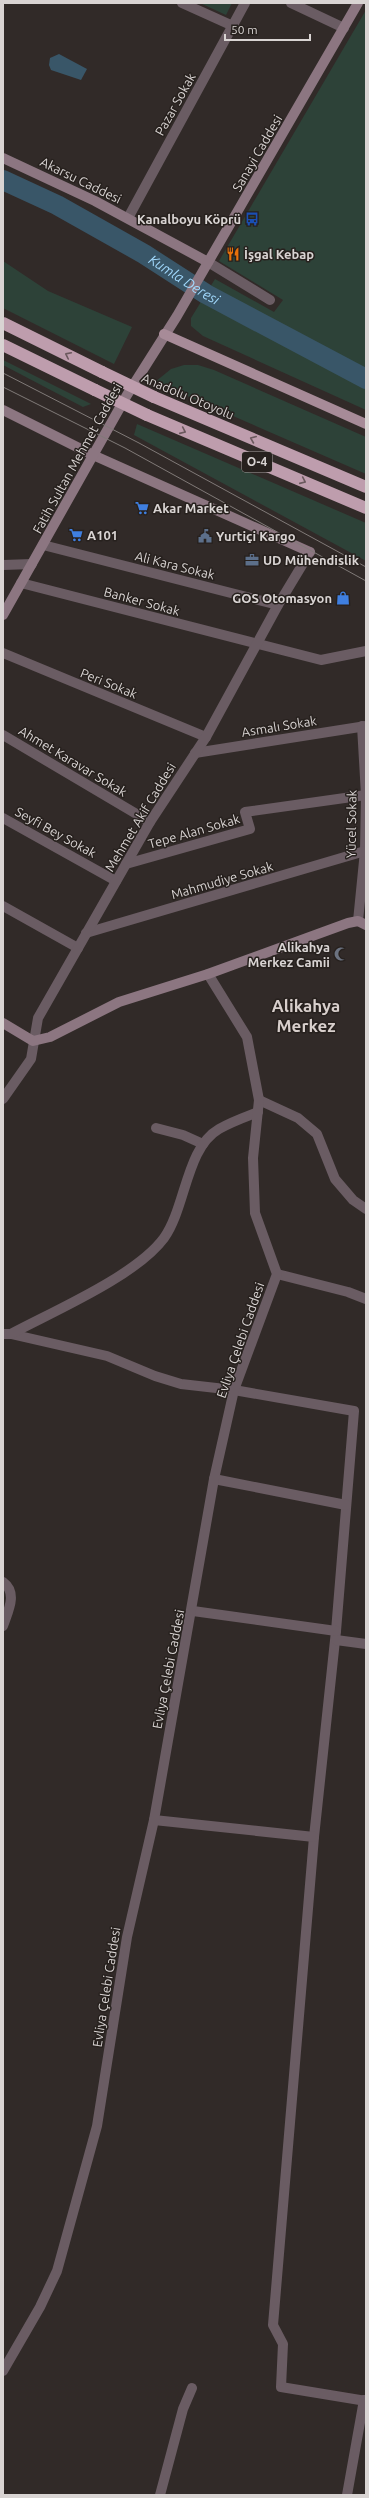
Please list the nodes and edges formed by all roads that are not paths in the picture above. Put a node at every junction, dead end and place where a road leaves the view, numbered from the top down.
1 (182, 3) edge
2 (245, 3) edge
3 (291, 3) edge
4 (358, 3) edge
5 (233, 26) junction
6 (344, 28) junction
7 (3, 158) edge
8 (128, 218) junction
9 (208, 262) junction
10 (270, 300) dead end
11 (177, 316) joint
12 (3, 323) edge
13 (164, 334) junction
14 (3, 345) edge
15 (3, 410) edge
16 (366, 424) edge
17 (93, 455) junction
18 (366, 487) edge
19 (366, 508) edge
20 (43, 545) junction
21 (32, 564) junction
22 (3, 565) edge
23 (21, 583) junction
24 (278, 604) junction
25 (3, 615) edge
26 (256, 645) junction
27 (366, 651) edge
28 (3, 653) edge
29 (364, 726) edge
30 (3, 735) edge
31 (206, 737) junction
32 (195, 753) junction
33 (366, 795) edge
34 (3, 818) edge
35 (150, 822) junction
36 (365, 851) junction
37 (126, 864) junction
38 (116, 881) junction
39 (3, 906) edge
40 (362, 923) edge
41 (86, 933) junction
42 (78, 948) junction
43 (208, 974) junction
44 (3, 1023) edge
45 (33, 1041) junction
46 (5, 1092) edge
47 (259, 1100) junction
48 (258, 1112) junction
49 (156, 1128) dead end
50 (203, 1144) junction
51 (366, 1210) edge
52 (277, 1274) junction
53 (366, 1299) edge
54 (7, 1334) edge
55 (234, 1390) junction
56 (214, 1479) junction
57 (346, 1505) junction
58 (3, 1582) edge
59 (192, 1610) junction
60 (3, 1626) edge
61 (336, 1635) junction
62 (366, 1644) edge
63 (154, 1820) junction
64 (314, 1837) junction
65 (3, 2371) edge
66 (192, 2388) dead end
67 (365, 2400) edge
68 (160, 2495) edge
69 (347, 2495) edge

1 - 5 street
2 - 5 street, Pazar Sokak
3 - 6 street
4 - 6 street, Sanayi Caddesi
5 - 8 street, Pazar Sokak
6 - 9 street, Sanayi Caddesi
7 - 8 street, Akarsu Caddesi
8 - 9 street, Akarsu Caddesi
9 - 10 street, Akarsu Caddesi
9 - 11 street, Sanayi Caddesi
11 - 13 street, Fatih Sultan Mehmet Caddesi
18 -> 12 highway, Anadolu Otoyolu / O-4, bridge
13 - 16 main road
13 - 17 street, Fatih Sultan Mehmet Caddesi
14 -> 19 highway, O-4, bridge
15 - 17 street
17 - 20 street, Fatih Sultan Mehmet Caddesi
17 - 24 street, Mehmet Akif Caddesi
20 - 21 street, Fatih Sultan Mehmet Caddesi
20 - 24 street, Ali Kara Sokak
21 - 22 street
21 - 23 street, Fatih Sultan Mehmet Caddesi
23 - 25 street, Fatih Sultan Mehmet Caddesi
23 - 26 street, Banker Sokak
24 - 26 street, Mehmet Akif Caddesi
26 - 27 street, Banker Sokak
26 - 31 street, Mehmet Akif Caddesi
28 - 31 street, Peri Sokak
29 - 32 street, Asmalı Sokak
29 - 33 street, Yücel Sokak
30 - 35 street, Ahmet Karavar Sokak
31 - 32 street, Mehmet Akif Caddesi
32 - 35 street, Mehmet Akif Caddesi
33 - 36 street, Yücel Sokak
33 - 37 street, Tepe Alan Sokak
34 - 38 street, Seyfi Bey Sokak
35 - 37 street, Mehmet Akif Caddesi
36 - 40 street, Yücel Sokak
36 - 41 street, Mahmudiye Sokak
37 - 38 street, Mehmet Akif Caddesi
38 - 41 street, Mehmet Akif Caddesi
39 - 42 street
40 - 43 street
41 - 42 street, Mehmet Akif Caddesi
42 - 45 street, Mehmet Akif Caddesi
43 - 45 street
43 - 47 street, Evliya Çelebi Caddesi
44 - 45 street
45 - 46 street, Mehmet Akif Caddesi
47 - 48 street, Evliya Çelebi Caddesi
47 - 51 street
48 - 50 street
48 - 52 street, Evliya Çelebi Caddesi
49 - 50 street
50 - 54 street
52 - 53 street
52 - 55 street, Evliya Çelebi Caddesi
54 - 55 street
55 - 56 street, Evliya Çelebi Caddesi
55 - 57 street
56 - 57 street
56 - 59 street, Evliya Çelebi Caddesi
57 - 61 street
58 - 60 street
59 - 61 street
59 - 63 street, Evliya Çelebi Caddesi
61 - 62 street
61 - 64 street
63 - 64 street
63 - 65 street, Evliya Çelebi Caddesi
64 - 67 street
66 - 68 street
67 - 69 street

